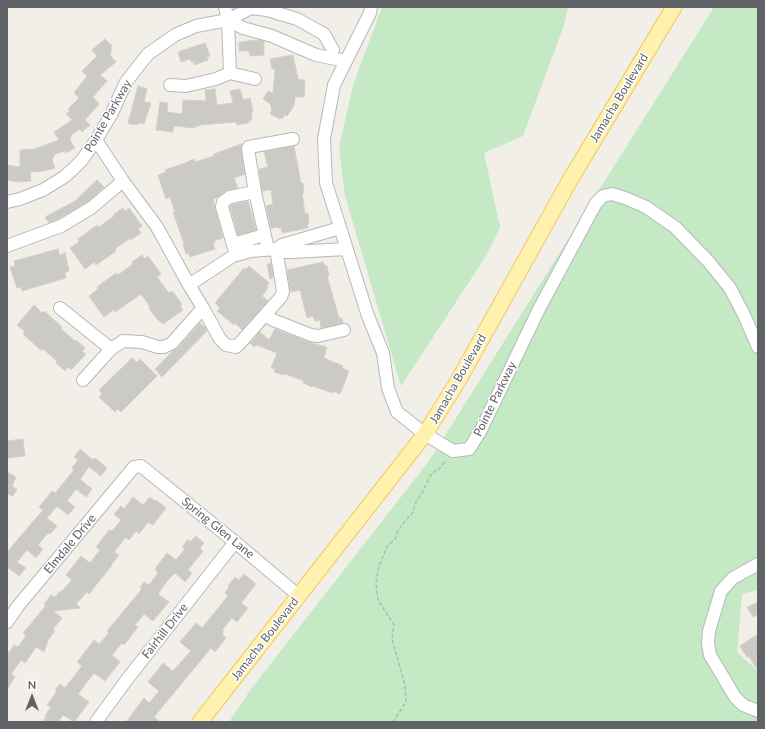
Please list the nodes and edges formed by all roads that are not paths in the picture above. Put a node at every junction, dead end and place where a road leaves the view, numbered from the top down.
1 (225, 7) edge
2 (371, 7) edge
3 (674, 7) edge
4 (228, 20) junction
5 (345, 61) junction
6 (230, 74) junction
7 (255, 79) dead end
8 (170, 85) dead end
9 (293, 139) dead end
10 (96, 140) junction
11 (123, 181) junction
12 (255, 192) junction
13 (7, 202) edge
14 (340, 228) junction
15 (264, 235) junction
16 (303, 239) junction
17 (7, 247) edge
18 (234, 249) junction
19 (272, 249) junction
20 (347, 249) junction
21 (306, 251) junction
22 (189, 285) junction
23 (60, 308) dead end
24 (203, 308) junction
25 (266, 315) junction
26 (344, 330) dead end
27 (758, 347) edge
28 (111, 349) junction
29 (83, 380) dead end
30 (425, 434) junction
31 (134, 467) joint
32 (235, 542) junction
33 (758, 564) edge
34 (298, 596) junction
35 (7, 622) edge
36 (758, 711) edge
37 (96, 722) edge
38 (200, 722) edge

1 - 4 street
2 - 5 street
3 - 30 main road, Jamacha Boulevard
4 - 5 street
4 - 5 street, Pointe Parkway
4 - 6 street
4 - 10 street, Pointe Parkway
5 - 14 street
6 - 7 street
6 - 8 street
9 - 12 street
10 - 11 street
10 - 13 street, Pointe Parkway
11 - 17 street
11 - 22 street
12 - 15 street
12 - 18 street
14 - 16 street
14 - 20 street
15 - 18 street
15 - 19 street
16 - 19 street
16 - 21 street
18 - 19 street
18 - 22 street
19 - 21 street
19 - 25 street
20 - 21 street
20 - 30 street
22 - 24 street
23 - 28 street
24 - 25 street
24 - 28 street
25 - 26 street
27 - 30 street, Pointe Parkway
28 - 29 street
30 - 34 main road, Jamacha Boulevard
31 - 32 street, Spring Glen Lane
31 - 35 street, Elmdale Drive
32 - 34 street, Spring Glen Lane
32 - 37 street, Fairhill Drive
33 - 36 street
34 - 38 main road, Jamacha Boulevard

